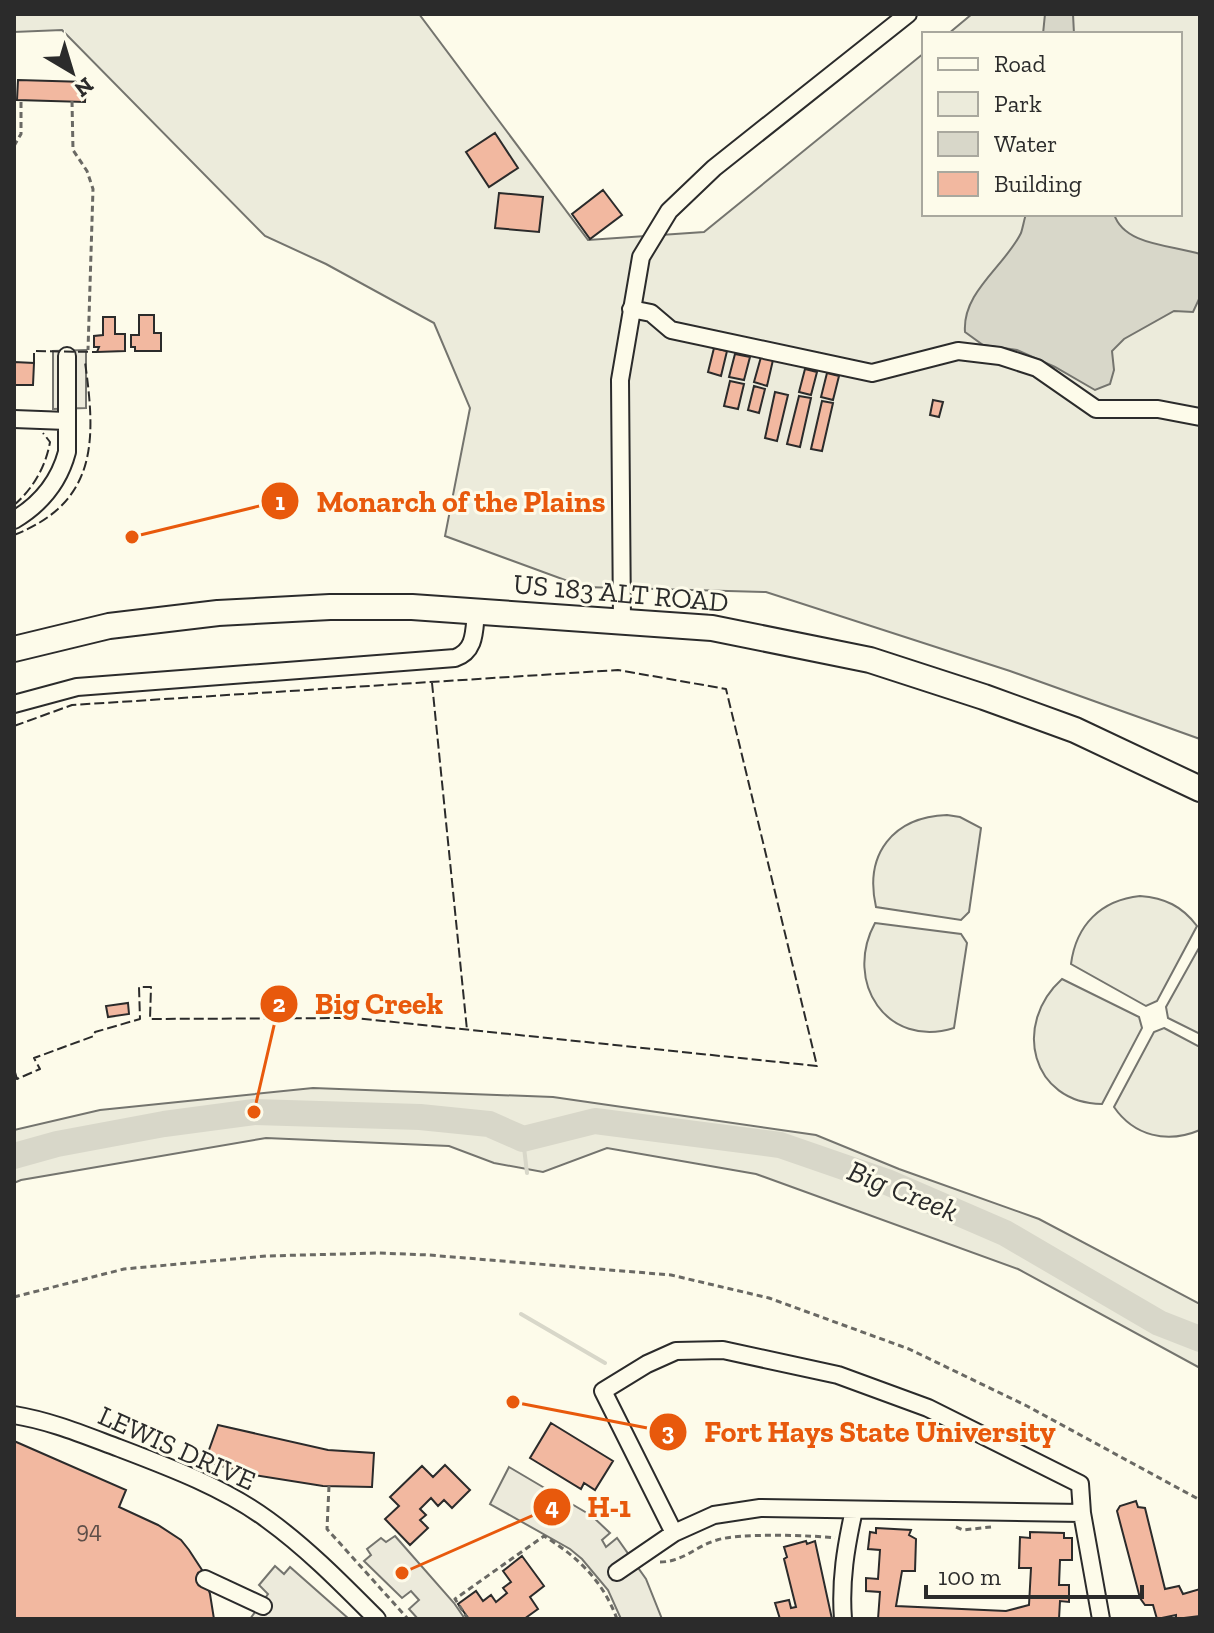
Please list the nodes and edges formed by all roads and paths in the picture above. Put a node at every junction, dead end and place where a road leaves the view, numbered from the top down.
1 (908, 14) edge
2 (21, 100) dead end
3 (72, 101) dead end
4 (14, 146) edge
5 (631, 309) junction
6 (88, 350) dead end
7 (67, 356) dead end
8 (1200, 417) edge
9 (14, 419) edge
10 (67, 421) junction
11 (14, 520) edge
12 (476, 612) junction
13 (622, 622) junction
14 (14, 649) edge
15 (14, 704) edge
16 (1200, 789) edge
17 (14, 1297) edge
18 (14, 1415) edge
19 (329, 1486) dead end
20 (1200, 1500) edge
21 (854, 1510) junction
22 (1082, 1513) junction
23 (950, 1524) dead end
24 (999, 1524) dead end
25 (674, 1533) junction
26 (847, 1542) junction
27 (638, 1557) junction
28 (617, 1572) dead end
29 (205, 1579) dead end
30 (263, 1606) dead end
31 (377, 1619) edge
32 (408, 1619) edge
33 (468, 1619) edge
34 (617, 1619) edge
35 (843, 1619) edge
36 (1101, 1619) edge

1 - 5 street
2 - 4 path
3 - 6 path
5 - 8 street
5 - 13 street
7 - 10 street
9 - 10 street
10 - 11 street
12 - 13 highway, US 183 ALT ROAD
12 - 14 highway, US 183 ALT ROAD
12 - 15 street
13 - 16 highway, US 183 ALT ROAD
17 - 20 path
18 - 31 street, LEWIS DRIVE
19 - 32 path
21 - 22 street
21 - 25 street
21 - 26 street
22 - 25 street
22 - 36 street
23 - 24 path
25 - 27 street
26 - 27 path
26 - 35 street
27 - 28 street
29 - 30 street
33 - 34 path

